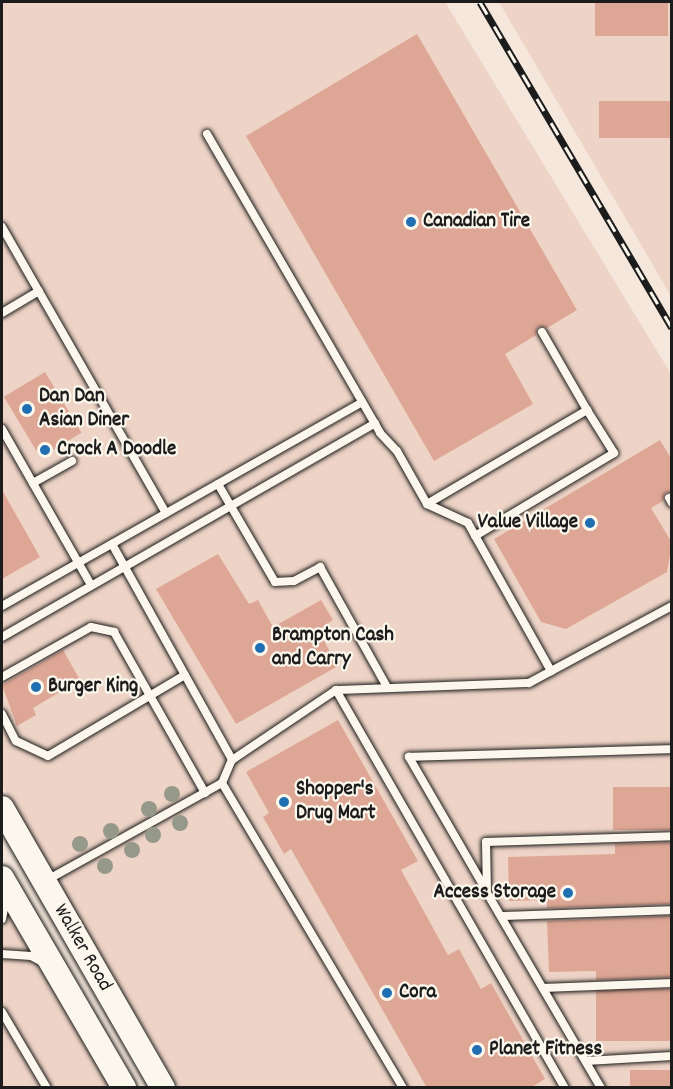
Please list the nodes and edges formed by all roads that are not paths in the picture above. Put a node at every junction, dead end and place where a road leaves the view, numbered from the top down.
1 (207, 134) dead end
2 (2, 227) edge
3 (39, 291) junction
4 (2, 313) edge
5 (542, 332) dead end
6 (362, 402) junction
7 (587, 410) junction
8 (375, 423) junction
9 (2, 429) edge
10 (72, 461) dead end
11 (33, 483) junction
12 (218, 484) junction
13 (427, 504) junction
14 (231, 505) junction
15 (166, 513) junction
16 (475, 536) junction
17 (111, 544) junction
18 (78, 563) junction
19 (124, 567) junction
20 (92, 585) junction
21 (2, 606) edge
22 (672, 606) edge
23 (2, 637) edge
24 (551, 671) junction
25 (185, 675) junction
26 (2, 677) edge
27 (387, 687) junction
28 (336, 690) junction
29 (151, 695) junction
30 (2, 714) edge
31 (672, 748) edge
32 (232, 760) junction
33 (222, 783) junction
34 (205, 793) junction
35 (2, 808) edge
36 (672, 836) edge
37 (44, 881) junction
38 (4, 883) edge
39 (487, 893) junction
40 (672, 910) edge
41 (501, 916) junction
42 (2, 919) edge
43 (2, 954) edge
44 (55, 970) junction
45 (672, 983) edge
46 (543, 988) junction
47 (2, 1012) edge
48 (672, 1056) edge
49 (586, 1061) junction
50 (47, 1088) edge
51 (124, 1088) edge
52 (163, 1088) edge
53 (403, 1088) edge
54 (565, 1088) edge
55 (601, 1088) edge

1 - 6 lane
2 - 3 lane
3 - 4 lane
3 - 15 lane
5 - 7 lane
6 - 8 lane
6 - 12 lane
7 - 13 lane
7 - 16 lane
8 - 13 lane
8 - 14 lane
9 - 11 lane
10 - 11 lane
11 - 18 lane
12 - 14 lane
12 - 15 lane
13 - 16 lane
14 - 19 lane
14 - 27 lane
15 - 17 lane
16 - 24 lane
17 - 18 lane
17 - 19 lane
18 - 20 lane
18 - 21 lane
19 - 20 lane
19 - 25 lane
20 - 23 lane
22 - 24 lane
24 - 27 lane
25 - 29 lane
25 - 32 lane
26 - 29 lane
27 - 28 lane
28 - 32 lane
28 - 54 lane
29 - 30 lane
29 - 34 lane
31 - 39 lane
32 - 33 lane
33 - 34 lane
33 - 53 lane
34 - 37 lane
35 - 37 main road, Walker Road
36 - 39 lane
37 - 52 main road, Walker Road
38 - 42 lane
38 - 44 main road, Walker Road
39 - 41 lane
40 - 41 lane
41 - 46 lane
43 - 44 lane
44 - 51 main road, Walker Road
45 - 46 lane
46 - 49 lane
47 - 50 lane
48 - 49 lane
49 - 55 lane

